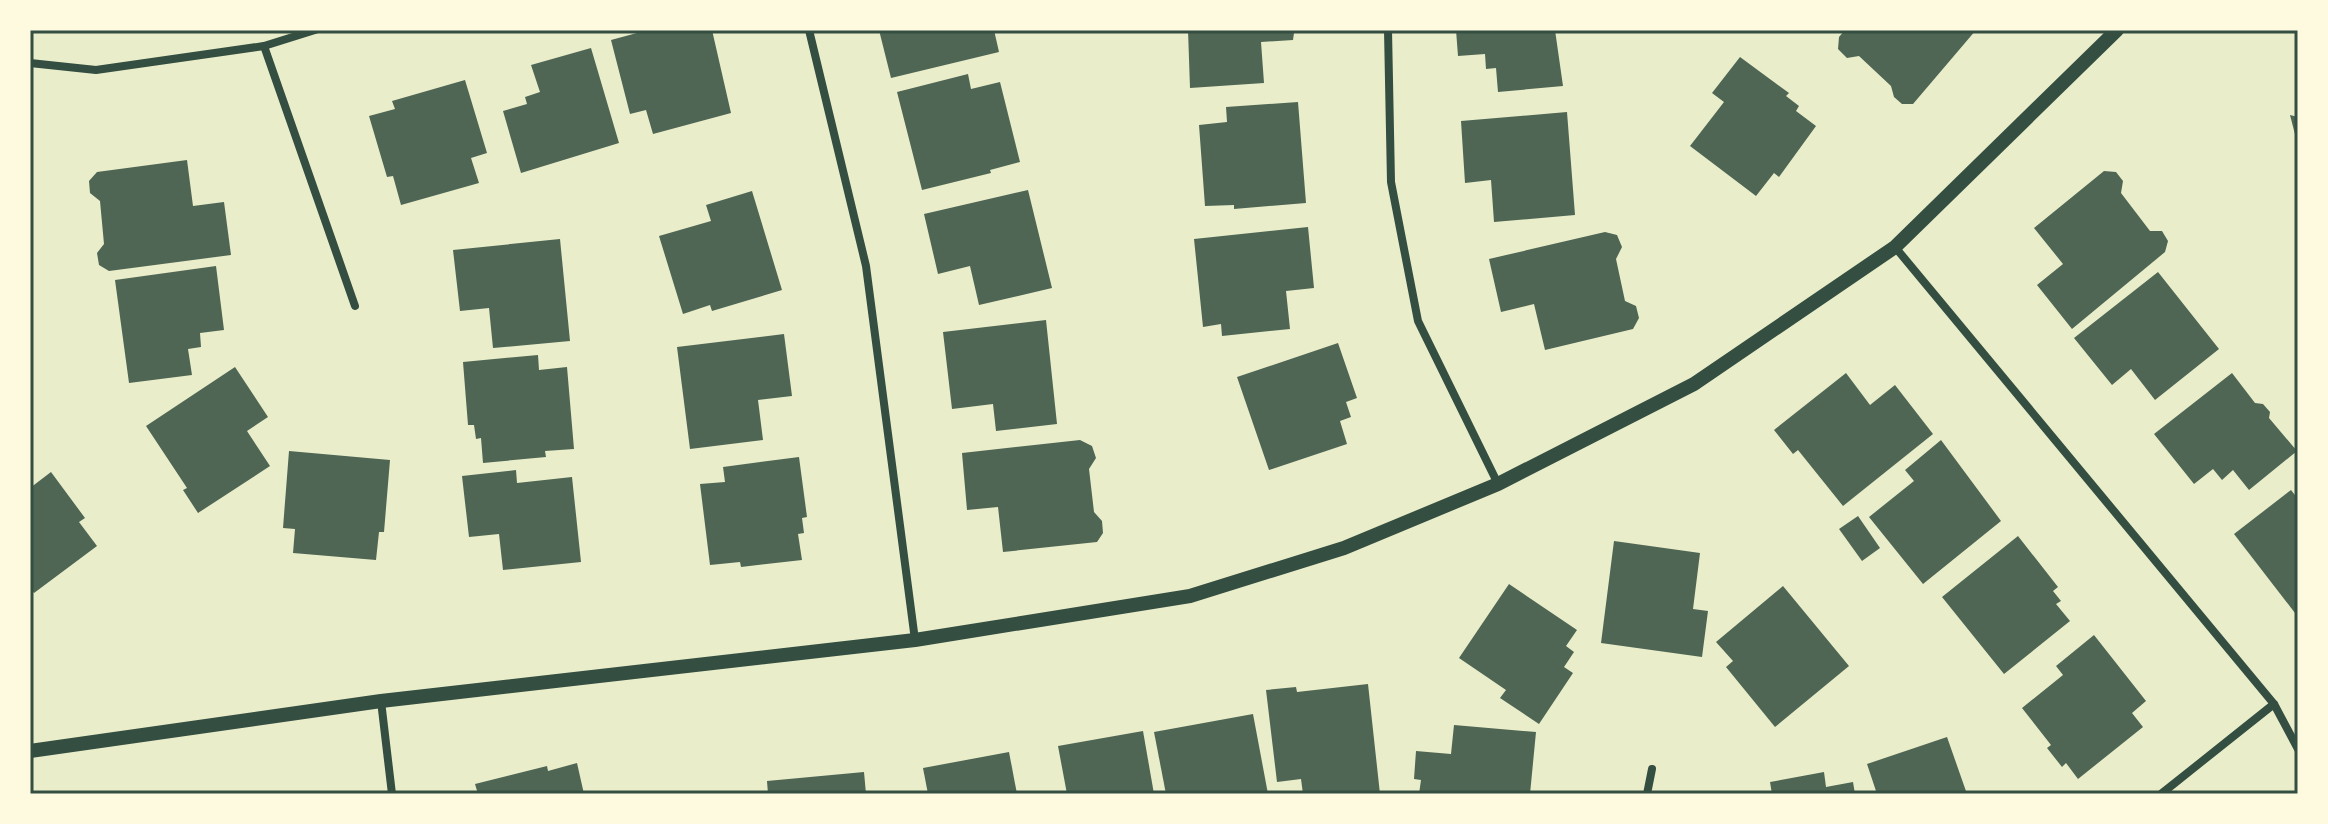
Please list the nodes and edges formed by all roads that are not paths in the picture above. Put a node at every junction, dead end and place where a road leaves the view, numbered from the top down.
1 (315, 30) edge
2 (809, 30) edge
3 (1388, 30) edge
4 (2117, 30) edge
5 (264, 46) junction
6 (30, 63) edge
7 (1895, 247) junction
8 (355, 306) dead end
9 (1498, 484) junction
10 (915, 640) junction
11 (381, 701) junction
12 (2274, 704) junction
13 (2298, 749) edge
14 (30, 751) edge
15 (1652, 769) dead end
16 (392, 794) edge
17 (1647, 794) edge
18 (2161, 794) edge

1 - 5 street
2 - 10 street
3 - 9 street
4 - 7 street
5 - 6 street
5 - 8 street
7 - 9 street
7 - 12 street
9 - 10 street
10 - 11 street
11 - 14 street
11 - 16 street
12 - 13 street
12 - 18 street
15 - 17 street

